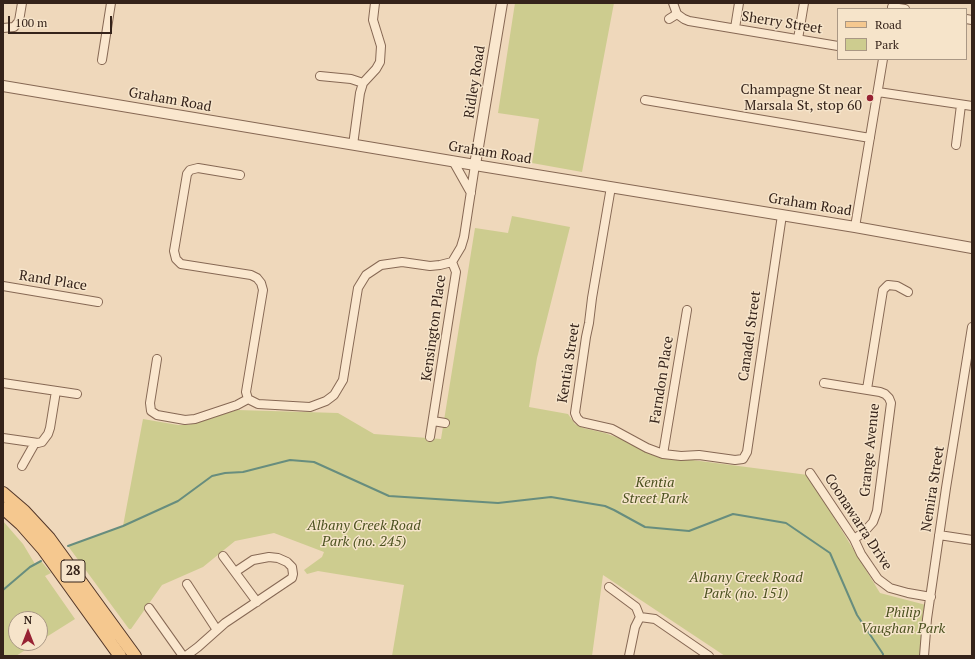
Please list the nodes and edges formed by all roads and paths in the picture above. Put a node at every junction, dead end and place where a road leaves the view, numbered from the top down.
1 (22, 3) edge
2 (111, 3) edge
3 (376, 3) edge
4 (502, 3) edge
5 (673, 3) edge
6 (739, 3) edge
7 (804, 3) edge
8 (677, 14) junction
9 (669, 19) dead end
10 (3, 28) edge
11 (735, 28) junction
12 (798, 39) junction
13 (837, 46) edge
14 (102, 60) dead end
15 (883, 60) edge
16 (320, 76) dead end
17 (363, 83) junction
18 (3, 86) edge
19 (878, 92) junction
20 (645, 100) dead end
21 (961, 105) junction
22 (972, 106) edge
23 (870, 138) junction
24 (353, 145) junction
25 (956, 145) dead end
26 (453, 162) junction
27 (475, 165) junction
28 (240, 175) dead end
29 (611, 187) junction
30 (471, 193) junction
31 (782, 215) junction
32 (855, 227) junction
33 (972, 248) edge
34 (452, 262) junction
35 (3, 286) edge
36 (908, 292) dead end
37 (98, 302) dead end
38 (687, 310) dead end
39 (972, 327) edge
40 (157, 359) dead end
41 (3, 383) edge
42 (824, 383) dead end
43 (868, 389) junction
44 (56, 391) junction
45 (76, 394) dead end
46 (248, 399) junction
47 (433, 421) junction
48 (445, 423) dead end
49 (430, 437) dead end
50 (3, 438) edge
51 (35, 443) junction
52 (663, 454) junction
53 (743, 459) joint
54 (22, 466) dead end
55 (810, 473) dead end
56 (3, 494) edge
57 (3, 508) edge
58 (939, 535) junction
59 (854, 539) junction
60 (972, 540) edge
61 (223, 556) dead end
62 (235, 572) junction
63 (187, 584) dead end
64 (609, 588) dead end
65 (931, 597) junction
66 (257, 602) junction
67 (149, 608) dead end
68 (640, 617) junction
69 (217, 630) junction
70 (120, 656) edge
71 (135, 656) edge
72 (183, 656) edge
73 (186, 656) edge
74 (629, 656) edge
75 (709, 656) edge
76 (924, 656) edge

1 - 10 street
2 - 14 street
3 - 17 street
4 - 27 street, Ridley Road
5 - 8 street
6 - 11 street
7 - 12 street
8 - 9 street
8 - 11 street, Sherry Street
11 - 12 street, Sherry Street
12 - 13 street, Sherry Street
15 - 19 street
16 - 17 street
17 - 24 street
18 - 24 street, Graham Road
19 - 21 street
19 - 23 street
20 - 23 street
21 - 22 street
21 - 25 street
23 - 32 street
24 - 26 street, Graham Road
26 - 27 street, Graham Road
26 - 30 street
27 - 29 street, Graham Road
27 - 30 street, Kensington Place
28 - 46 street
29 - 31 street, Graham Road
29 - 52 street, Kentia Street
30 - 34 street, Kensington Place
31 - 32 street, Graham Road
31 - 53 street, Canadel Street
32 - 33 street, Graham Road
34 - 46 street
34 - 47 street, Kensington Place
35 - 37 street, Rand Place
36 - 43 street
38 - 52 street, Farndon Place
39 - 58 street, Nemira Street
40 - 46 street
41 - 44 street
42 - 43 street, Grange Avenue
43 - 59 street, Grange Avenue
44 - 45 street
44 - 51 street
47 - 48 street
47 - 49 street, Kensington Place
50 - 51 street
51 - 54 street
52 - 53 street, Kentia Street
55 - 59 street, Coonawarra Drive
56 - 71 main road, 28
57 - 70 main road, 28
58 - 60 street
58 - 65 street, Nemira Street
59 - 65 street, Coonawarra Drive
61 - 62 street
62 - 66 street
62 - 66 street
63 - 69 street
64 - 68 street
65 - 76 street, Nemira Street
66 - 69 street
67 - 72 street
68 - 74 street
68 - 75 street
69 - 73 street

